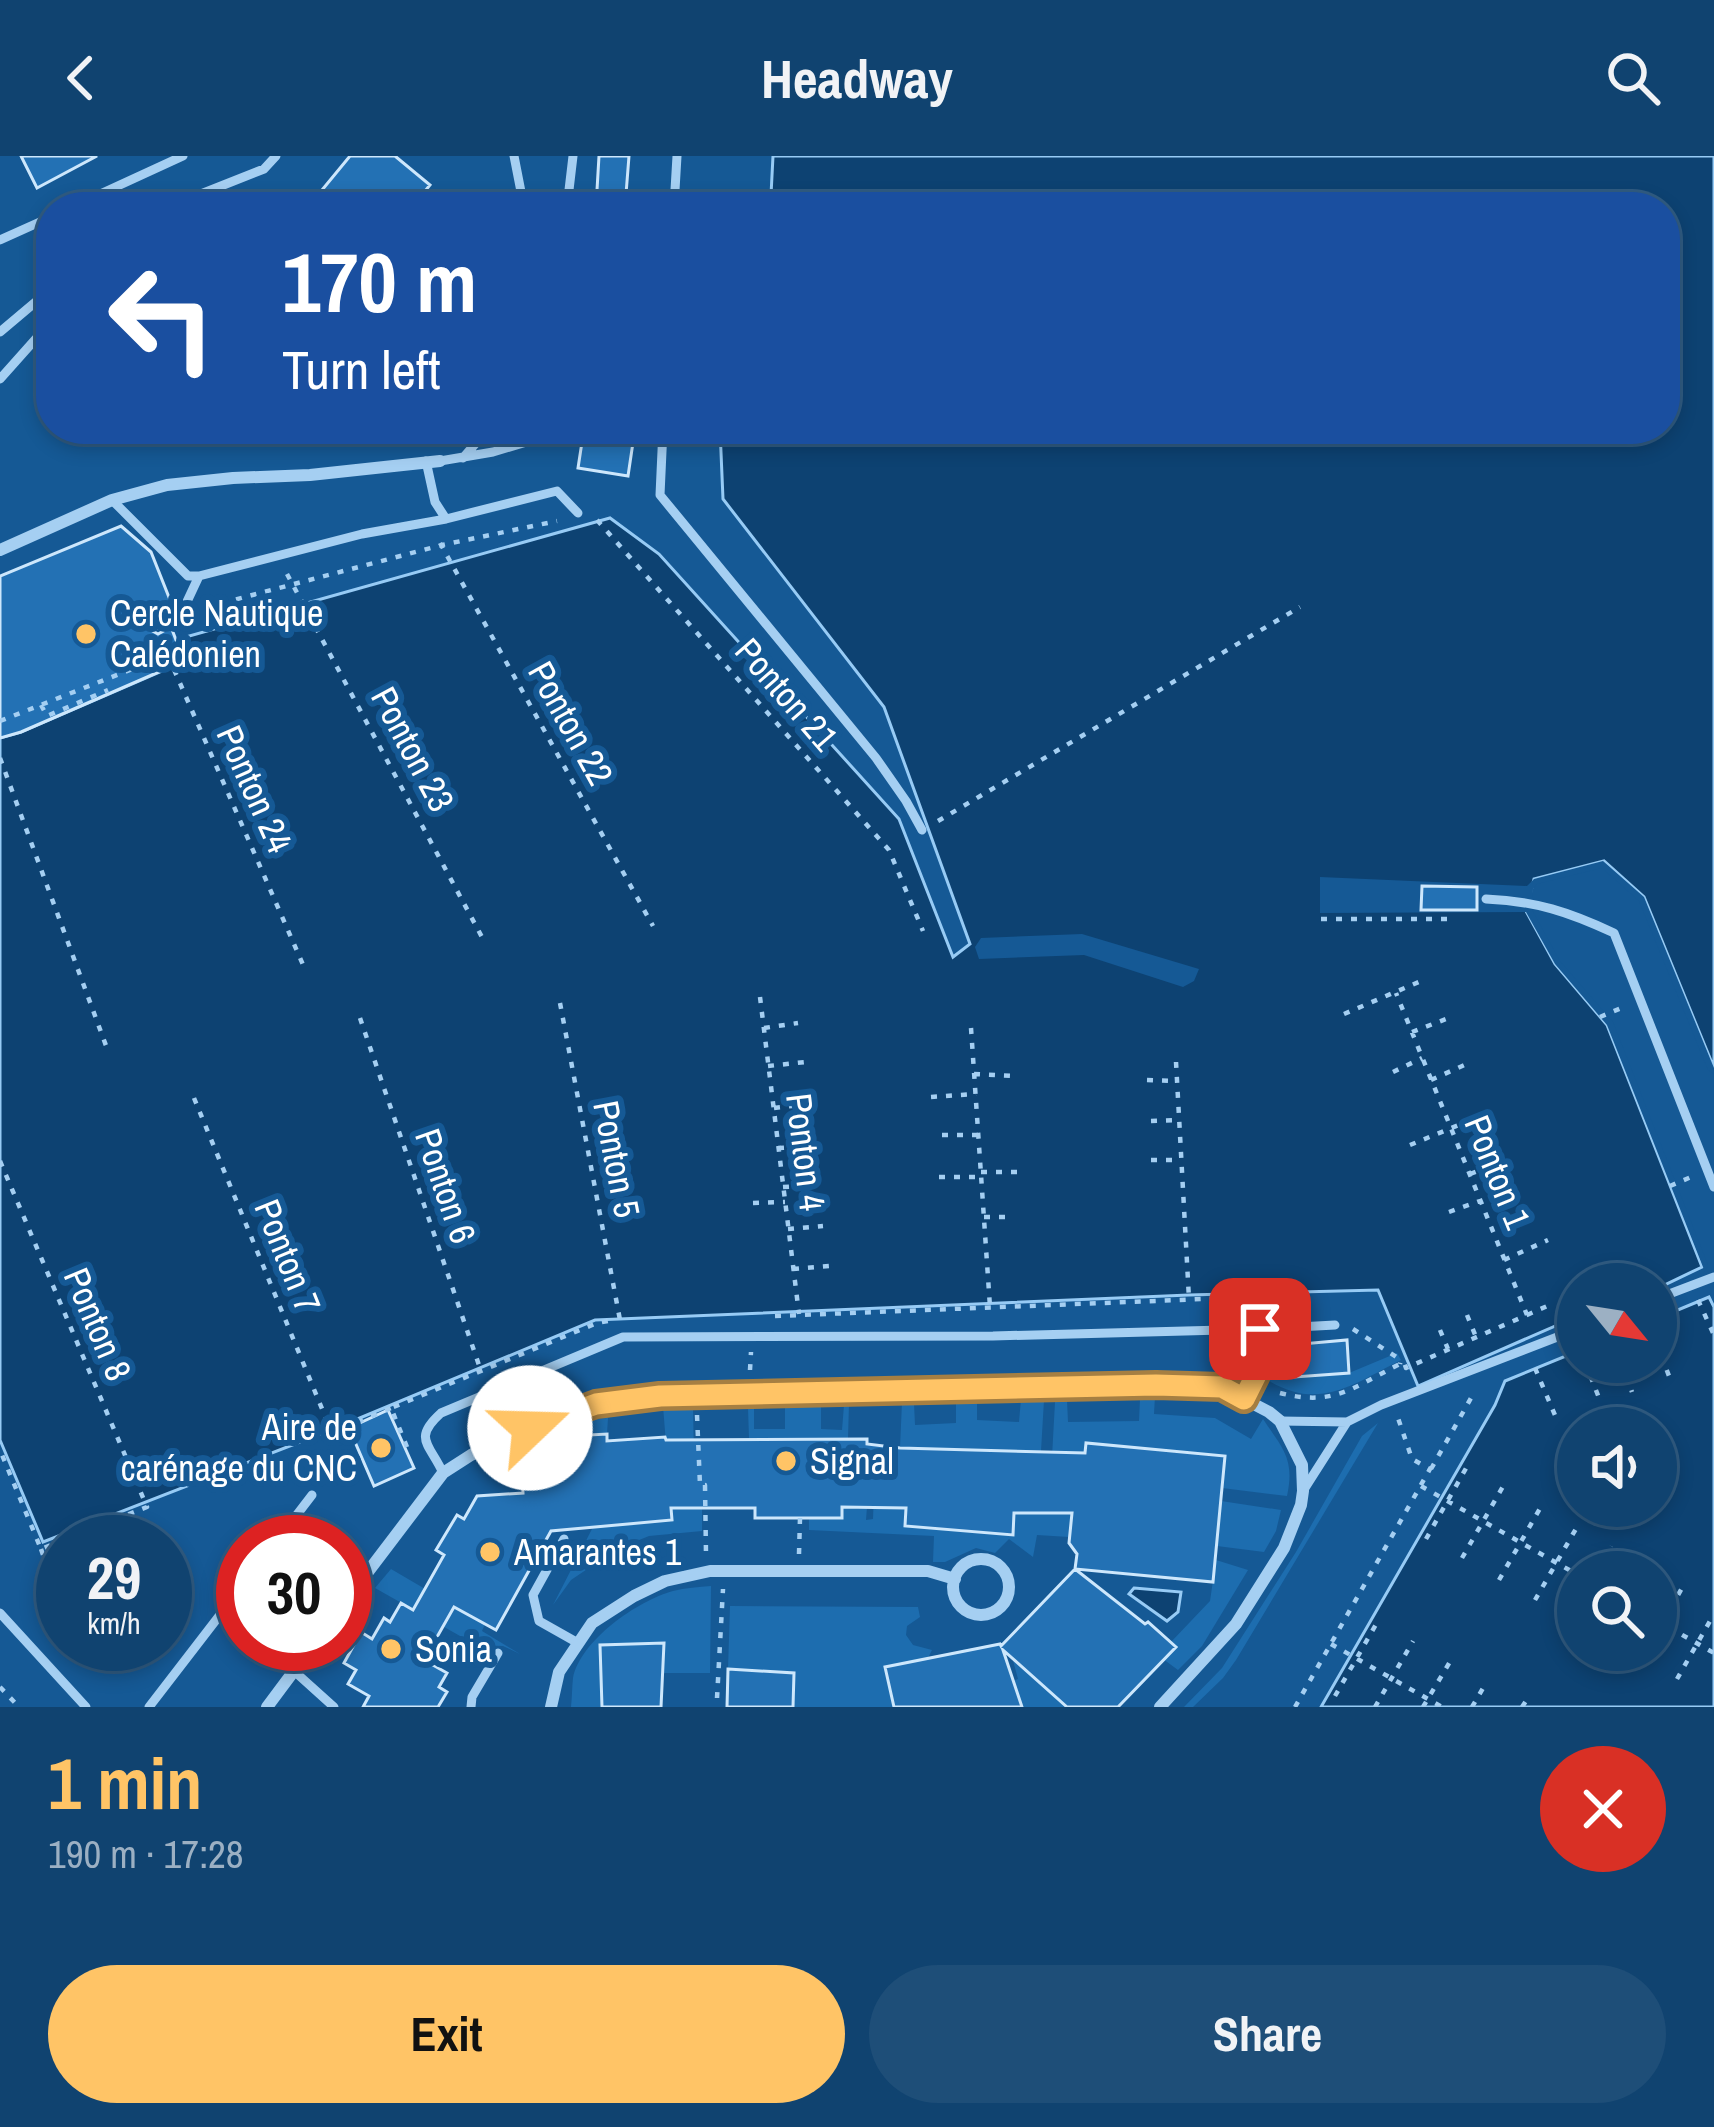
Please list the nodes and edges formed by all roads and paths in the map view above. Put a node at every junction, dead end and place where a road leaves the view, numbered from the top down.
1 (183, 156) edge
2 (276, 156) edge
3 (514, 156) edge
4 (573, 156) edge
5 (677, 156) edge
6 (105, 192) edge
7 (206, 192) edge
8 (521, 192) edge
9 (569, 192) edge
10 (675, 192) edge
11 (36, 224) edge
12 (0, 240) edge
13 (36, 301) edge
14 (31, 305) junction
15 (36, 314) edge
16 (0, 332) edge
17 (36, 342) edge
18 (0, 379) edge
19 (475, 444) edge
20 (516, 444) edge
21 (662, 444) edge
22 (463, 458) junction
23 (433, 461) junction
24 (112, 500) junction
25 (582, 511) junction
26 (446, 518) junction
27 (442, 545) junction
28 (0, 550) edge
29 (199, 576) junction
30 (295, 585) junction
31 (1300, 607) dead end
32 (193, 611) dead end
33 (156, 630) junction
34 (108, 690) dead end
35 (41, 705) junction
36 (0, 721) edge
37 (0, 758) edge
38 (922, 830) joint
39 (1486, 899) dead end
40 (1402, 912) dead end
41 (1321, 919) dead end
42 (1455, 919) dead end
43 (1402, 922) dead end
44 (652, 926) dead end
45 (923, 931) dead end
46 (483, 939) dead end
47 (304, 968) dead end
48 (1421, 981) dead end
49 (1396, 993) junction
50 (760, 997) dead end
51 (560, 1003) dead end
52 (1344, 1015) dead end
53 (360, 1018) dead end
54 (1446, 1019) dead end
55 (798, 1023) dead end
56 (764, 1028) junction
57 (970, 1028) dead end
58 (1412, 1032) junction
59 (108, 1051) dead end
60 (1422, 1058) junction
61 (806, 1062) dead end
62 (1176, 1062) dead end
63 (1472, 1062) dead end
64 (768, 1066) junction
65 (1393, 1072) dead end
66 (974, 1074) junction
67 (1013, 1076) dead end
68 (1147, 1080) dead end
69 (1431, 1080) junction
70 (1177, 1082) junction
71 (976, 1094) junction
72 (931, 1097) dead end
73 (194, 1098) dead end
74 (810, 1104) dead end
75 (773, 1108) junction
76 (1493, 1111) dead end
77 (1179, 1120) junction
78 (1151, 1121) dead end
79 (1450, 1127) junction
80 (978, 1135) junction
81 (942, 1136) dead end
82 (1410, 1145) dead end
83 (814, 1146) dead end
84 (778, 1148) junction
85 (1510, 1159) dead end
86 (1151, 1160) dead end
87 (1181, 1160) junction
88 (0, 1161) edge
89 (1020, 1172) dead end
90 (981, 1174) junction
91 (1470, 1174) junction
92 (939, 1177) dead end
93 (818, 1185) dead end
94 (1714, 1186) edge
95 (783, 1187) junction
96 (1480, 1201) junction
97 (785, 1202) junction
98 (753, 1203) dead end
99 (1449, 1212) dead end
100 (984, 1216) junction
101 (1013, 1217) dead end
102 (824, 1226) dead end
103 (788, 1229) junction
104 (1548, 1240) dead end
105 (1504, 1260) junction
106 (830, 1266) dead end
107 (793, 1269) junction
108 (1711, 1278) edge
109 (1677, 1291) edge
110 (1697, 1297) dead end
111 (1189, 1299) dead end
112 (1554, 1303) dead end
113 (991, 1307) dead end
114 (799, 1314) dead end
115 (1467, 1315) dead end
116 (1527, 1315) junction
117 (1334, 1324) joint
118 (620, 1325) dead end
119 (1260, 1329) junction
120 (1440, 1330) dead end
121 (1714, 1335) edge
122 (1476, 1337) junction
123 (1557, 1337) edge
124 (1448, 1349) junction
125 (1532, 1363) dead end
126 (1403, 1366) junction
127 (481, 1371) dead end
128 (1383, 1372) dead end
129 (1593, 1383) edge
130 (1629, 1383) edge
131 (1479, 1384) dead end
132 (1632, 1391) dead end
133 (1244, 1399) junction
134 (1392, 1401) junction
135 (1601, 1403) dead end
136 (697, 1407) dead end
137 (391, 1408) dead end
138 (1557, 1420) dead end
139 (1280, 1421) junction
140 (1347, 1422) junction
141 (0, 1450) edge
142 (1469, 1463) dead end
143 (1430, 1469) junction
144 (442, 1473) junction
145 (1505, 1484) dead end
146 (1421, 1486) junction
147 (1303, 1491) junction
148 (312, 1495) dead end
149 (1448, 1501) junction
150 (1542, 1505) dead end
151 (127, 1515) edge
152 (297, 1515) edge
153 (800, 1518) dead end
154 (1484, 1521) junction
155 (1577, 1527) dead end
156 (36, 1537) edge
157 (564, 1539) dead end
158 (1426, 1539) dead end
159 (1520, 1542) junction
160 (1611, 1546) dead end
161 (705, 1549) dead end
162 (1608, 1551) edge
163 (1462, 1558) dead end
164 (1556, 1563) junction
165 (372, 1566) edge
166 (798, 1571) junction
167 (955, 1580) junction
168 (1499, 1580) dead end
169 (1682, 1588) dead end
170 (1677, 1595) edge
171 (722, 1598) dead end
172 (1534, 1600) dead end
173 (0, 1613) edge
174 (1714, 1614) edge
175 (216, 1620) edge
176 (1378, 1621) dead end
177 (1677, 1632) edge
178 (1413, 1641) dead end
179 (578, 1643) junction
180 (1698, 1643) junction
181 (1331, 1644) junction
182 (498, 1653) dead end
183 (1714, 1653) edge
184 (1357, 1659) junction
185 (1451, 1660) dead end
186 (293, 1672) joint
187 (1392, 1678) junction
188 (1677, 1679) dead end
189 (1486, 1683) dead end
190 (0, 1687) edge
191 (1336, 1696) dead end
192 (717, 1698) dead end
193 (1428, 1699) junction
194 (19, 1707) edge
195 (86, 1707) edge
196 (149, 1707) edge
197 (267, 1707) edge
198 (334, 1707) edge
199 (471, 1707) edge
200 (551, 1707) edge
201 (1160, 1707) edge
202 (1294, 1707) edge
203 (1375, 1707) edge
204 (1423, 1707) edge
205 (1442, 1707) edge
206 (1472, 1707) edge

1 - 6 lane
2 - 7 lane
3 - 8 lane
4 - 9 lane
5 - 10 lane
11 - 12 lane
13 - 14 lane
14 - 15 lane
14 - 16 lane
17 - 18 lane
19 - 22 lane
20 - 22 lane
21 - 38 lane
22 - 23 lane
23 - 24 street
23 - 26 lane
24 - 28 street
24 - 29 lane
25 - 26 lane
25 - 27 path
25 - 45 path, Ponton 21
26 - 29 lane
27 - 30 path
27 - 44 path, Ponton 22
29 - 33 lane
30 - 32 path
30 - 46 path, Ponton 23
31 - 38 path
33 - 35 path
33 - 47 path, Ponton 24
34 - 35 path
35 - 36 path
37 - 59 path
39 - 94 lane
40 - 43 path
41 - 42 path
48 - 49 path
49 - 52 path
49 - 58 path, Ponton 1
50 - 56 path, Ponton 4
51 - 118 path, Ponton 5
53 - 127 path, Ponton 6
54 - 58 path
55 - 56 path
56 - 64 path, Ponton 4
57 - 66 path
58 - 60 path, Ponton 1
60 - 65 path
60 - 69 path, Ponton 1
61 - 64 path
62 - 70 path
63 - 69 path
64 - 75 path, Ponton 4
66 - 67 path
66 - 71 path
68 - 70 path
69 - 79 path, Ponton 1
70 - 77 path
71 - 72 path
71 - 80 path
73 - 137 path, Ponton 7
74 - 75 path
75 - 84 path, Ponton 4
76 - 79 path
77 - 78 path
77 - 87 path
79 - 82 path
79 - 91 path, Ponton 1
80 - 81 path
80 - 90 path
83 - 84 path
84 - 95 path, Ponton 4
85 - 91 path
86 - 87 path
87 - 111 path
88 - 151 path, Ponton 8
89 - 90 path
90 - 92 path
90 - 100 path
91 - 96 path, Ponton 1
93 - 95 path
95 - 97 path, Ponton 4
96 - 99 path
96 - 105 path, Ponton 1
97 - 98 path
97 - 103 path, Ponton 4
100 - 101 path
100 - 113 path
102 - 103 path
103 - 107 path, Ponton 4
104 - 105 path
105 - 116 path, Ponton 1
106 - 107 path
107 - 114 path, Ponton 4
108 - 109 lane
110 - 121 path
112 - 116 path
115 - 122 path
116 - 122 path
117 - 119 lane
117 - 126 path
119 - 133 lane
119 - 144 lane
120 - 124 path
122 - 124 path
123 - 134 lane
124 - 126 path
125 - 138 path
126 - 128 path
129 - 135 path
130 - 132 path
131 - 143 path
133 - 139 street
133 - 144 street
134 - 140 lane
134 - 143 path
136 - 161 path
139 - 140 lane
139 - 147 street
140 - 147 lane
141 - 156 path
142 - 149 path
143 - 146 path
144 - 165 street
145 - 154 path
146 - 149 path
146 - 181 path
147 - 201 street
148 - 152 lane
149 - 154 path
149 - 158 path
150 - 159 path
153 - 166 path
154 - 159 path
154 - 163 path
155 - 164 path
157 - 179 lane
159 - 164 path
159 - 168 path
160 - 162 path
164 - 172 path
166 - 167 street
166 - 179 street
167 - 167 street
169 - 170 path
171 - 192 path
173 - 195 lane
174 - 180 path
175 - 196 lane
176 - 184 path
177 - 180 path
178 - 187 path
179 - 200 street
180 - 183 path
180 - 188 path
181 - 184 path
181 - 202 path
182 - 199 lane
184 - 187 path
184 - 191 path
185 - 193 path
186 - 197 street
186 - 198 lane
187 - 193 path
187 - 203 path
189 - 206 path
190 - 194 path
193 - 204 path
193 - 205 path

